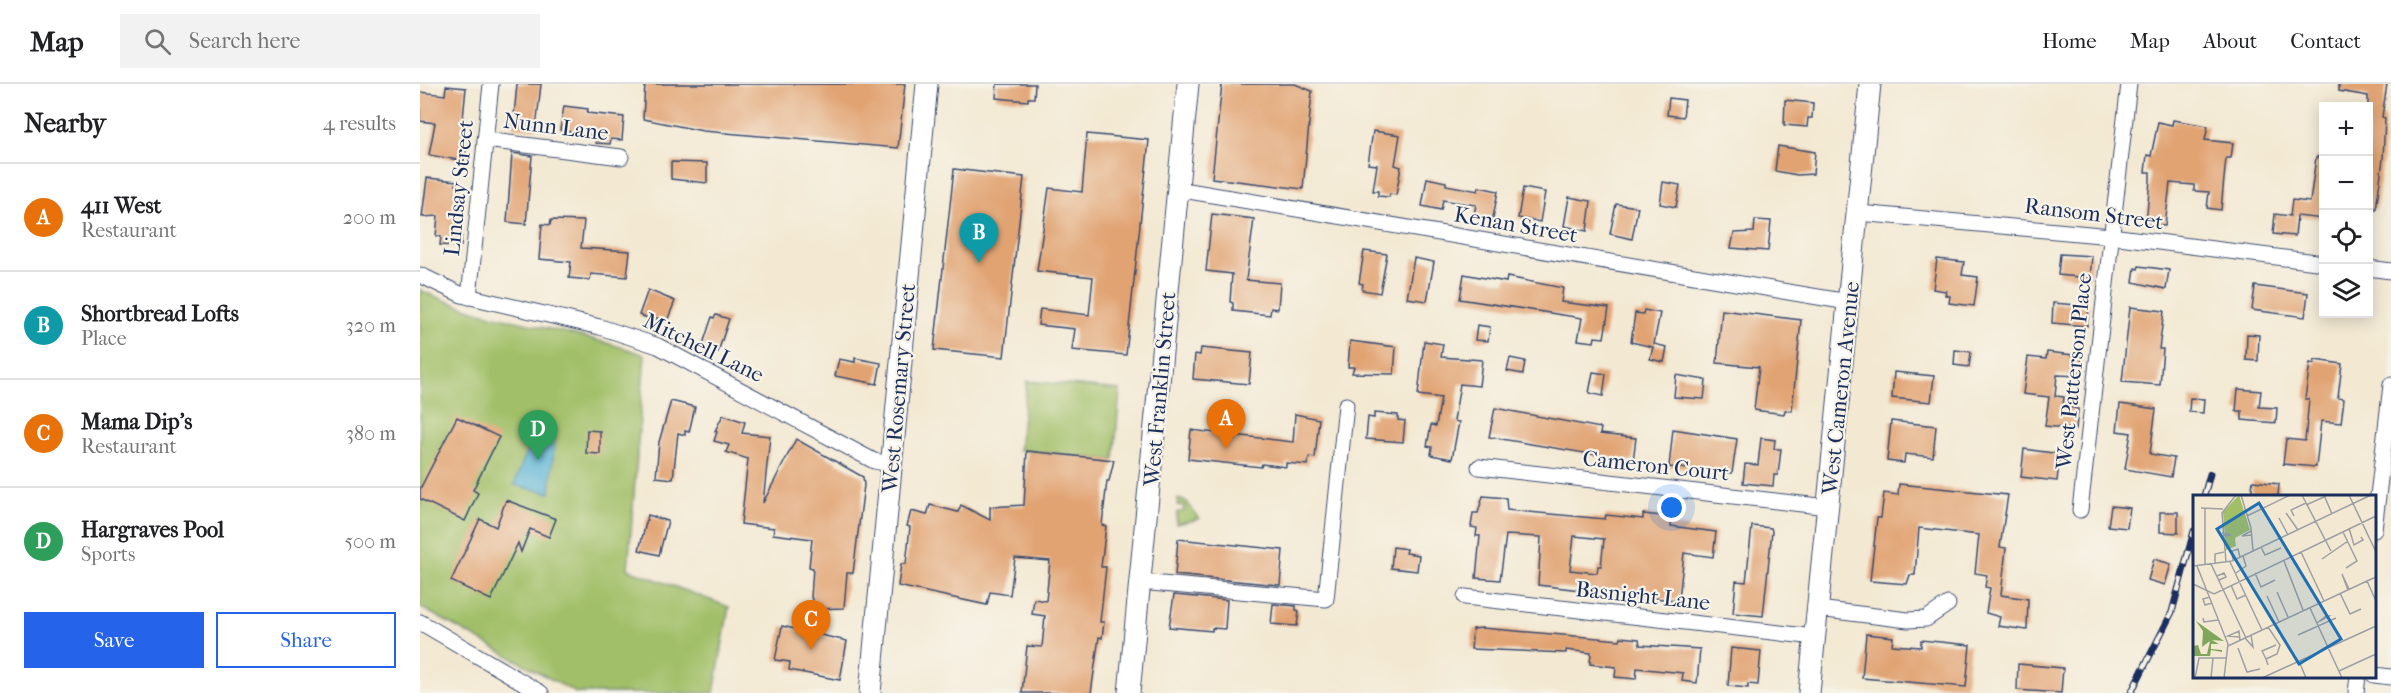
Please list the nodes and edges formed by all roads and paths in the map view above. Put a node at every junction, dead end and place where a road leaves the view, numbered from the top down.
1 (491, 84) edge
2 (927, 84) edge
3 (1188, 84) edge
4 (1870, 84) edge
5 (2129, 84) edge
6 (486, 140) junction
7 (621, 157) dead end
8 (1177, 189) junction
9 (1859, 213) junction
10 (2111, 237) junction
11 (2319, 262) edge
12 (2373, 269) edge
13 (2391, 271) edge
14 (420, 275) edge
15 (469, 297) junction
16 (1848, 302) junction
17 (2391, 385) edge
18 (1346, 405) dead end
19 (891, 464) junction
20 (1479, 467) dead end
21 (1828, 507) junction
22 (2080, 510) dead end
23 (2376, 513) edge
24 (1140, 582) junction
25 (1465, 597) dead end
26 (1948, 604) dead end
27 (1818, 609) junction
28 (420, 622) edge
29 (1815, 637) junction
30 (2376, 675) edge
31 (2391, 677) edge
32 (2358, 678) edge
33 (541, 693) edge
34 (870, 693) edge
35 (1129, 693) edge
36 (1809, 693) edge
37 (2356, 693) edge

1 - 6 street, Lindsay Street
2 - 19 street, West Rosemary Street
3 - 8 street, West Franklin Street
4 - 9 street, West Cameron Avenue
5 - 10 street, West Patterson Place
6 - 7 street, Nunn Lane
6 - 15 street, Lindsay Street
8 - 16 street, Kenan Street
8 - 24 street, West Franklin Street
9 - 10 street, Ransom Street
9 - 16 street, West Cameron Avenue
10 - 11 street, Ransom Street
10 - 22 street, West Patterson Place
12 - 13 street
14 - 15 street, Mitchell Lane
15 - 19 street, Mitchell Lane
16 - 21 street, West Cameron Avenue
17 - 23 street
18 - 24 street
19 - 34 street, West Rosemary Street
20 - 21 street, Cameron Court
21 - 27 street, West Cameron Avenue
24 - 35 street, West Franklin Street
25 - 29 street, Basnight Lane
26 - 27 street
27 - 29 street, West Cameron Avenue
28 - 33 street
29 - 36 street, West Cameron Avenue
30 - 31 street
32 - 37 street

